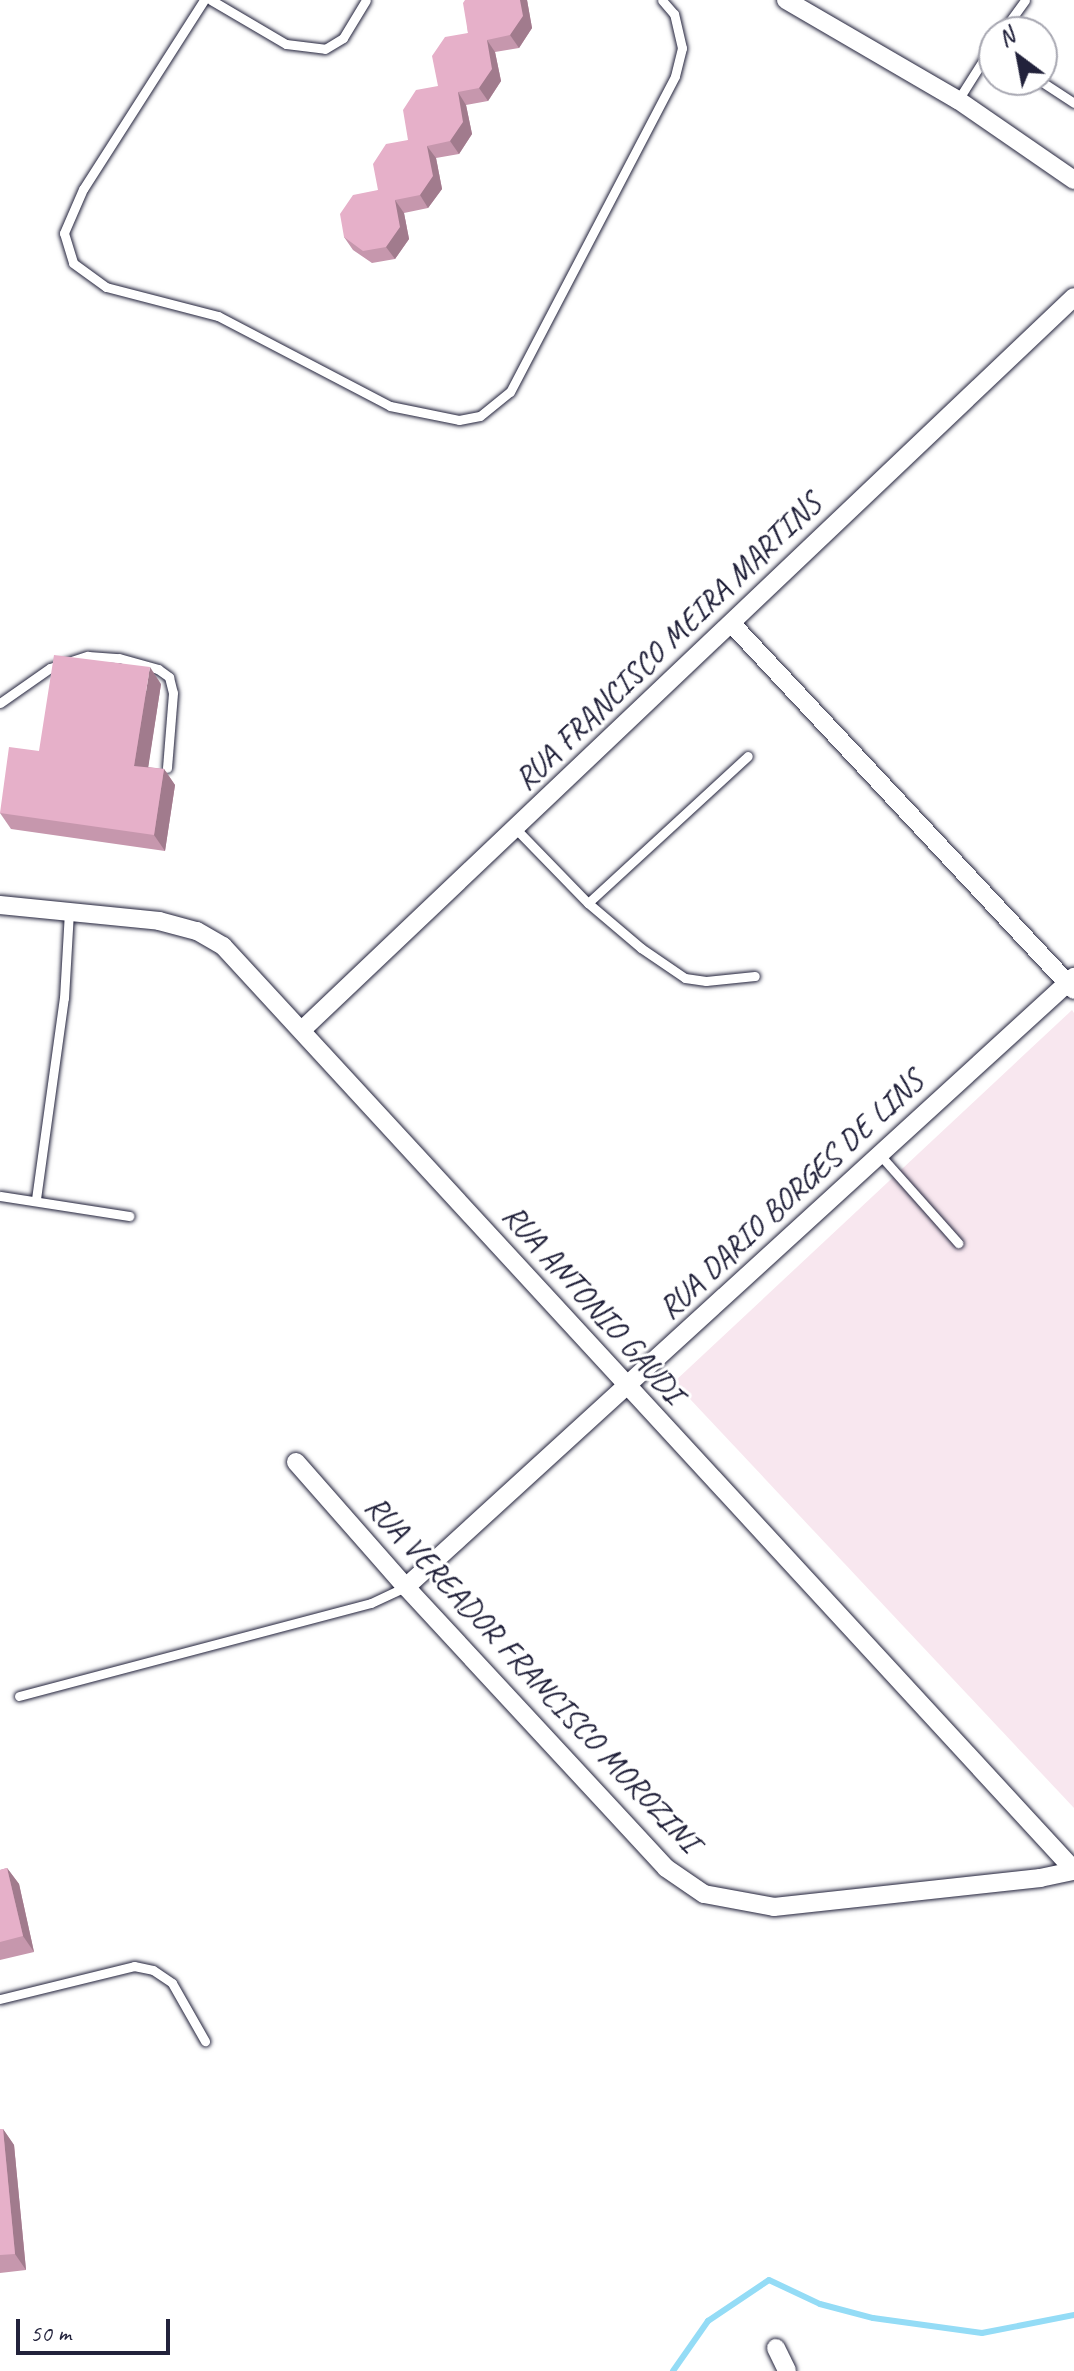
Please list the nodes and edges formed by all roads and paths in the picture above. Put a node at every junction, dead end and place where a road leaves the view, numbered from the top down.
1 (204, 0) edge
2 (211, 0) edge
3 (366, 0) edge
4 (662, 0) edge
5 (786, 0) edge
6 (978, 70) edge
7 (958, 100) junction
8 (1074, 180) edge
9 (1074, 297) edge
10 (731, 623) junction
11 (0, 703) edge
12 (748, 756) dead end
13 (167, 768) edge
14 (515, 828) junction
15 (588, 903) junction
16 (0, 905) edge
17 (69, 912) junction
18 (755, 976) dead end
19 (1072, 983) edge
20 (303, 1029) junction
21 (880, 1155) junction
22 (0, 1196) edge
23 (36, 1199) junction
24 (129, 1216) dead end
25 (958, 1243) dead end
26 (627, 1387) junction
27 (296, 1462) dead end
28 (406, 1587) junction
29 (19, 1696) dead end
30 (1074, 1870) edge
31 (0, 1999) edge
32 (205, 2041) dead end
33 (776, 2348) dead end
34 (787, 2371) edge

1 - 4 lane
2 - 3 lane
5 - 7 street
6 - 7 lane
7 - 8 street
9 - 10 street, RUA FRANCISCO MEIRA MARTINS
10 - 14 street, RUA FRANCISCO MEIRA MARTINS
10 - 19 street
11 - 13 lane
12 - 15 lane
14 - 15 lane
14 - 20 street, RUA FRANCISCO MEIRA MARTINS
15 - 18 lane
16 - 17 street, RUA ANTONIO GAUDI
17 - 20 street, RUA ANTONIO GAUDI
17 - 23 lane
19 - 21 street, RUA DARIO BORGES DE LINS
20 - 26 street, RUA ANTONIO GAUDI
21 - 25 lane
21 - 26 street, RUA DARIO BORGES DE LINS
22 - 23 lane
23 - 24 lane
26 - 28 street, RUA DARIO BORGES DE LINS
26 - 30 street, RUA ANTONIO GAUDI
27 - 28 street, RUA VEREADOR FRANCISCO MOROZINI
28 - 29 lane
28 - 30 street, RUA VEREADOR FRANCISCO MOROZINI
31 - 32 lane
33 - 34 street

